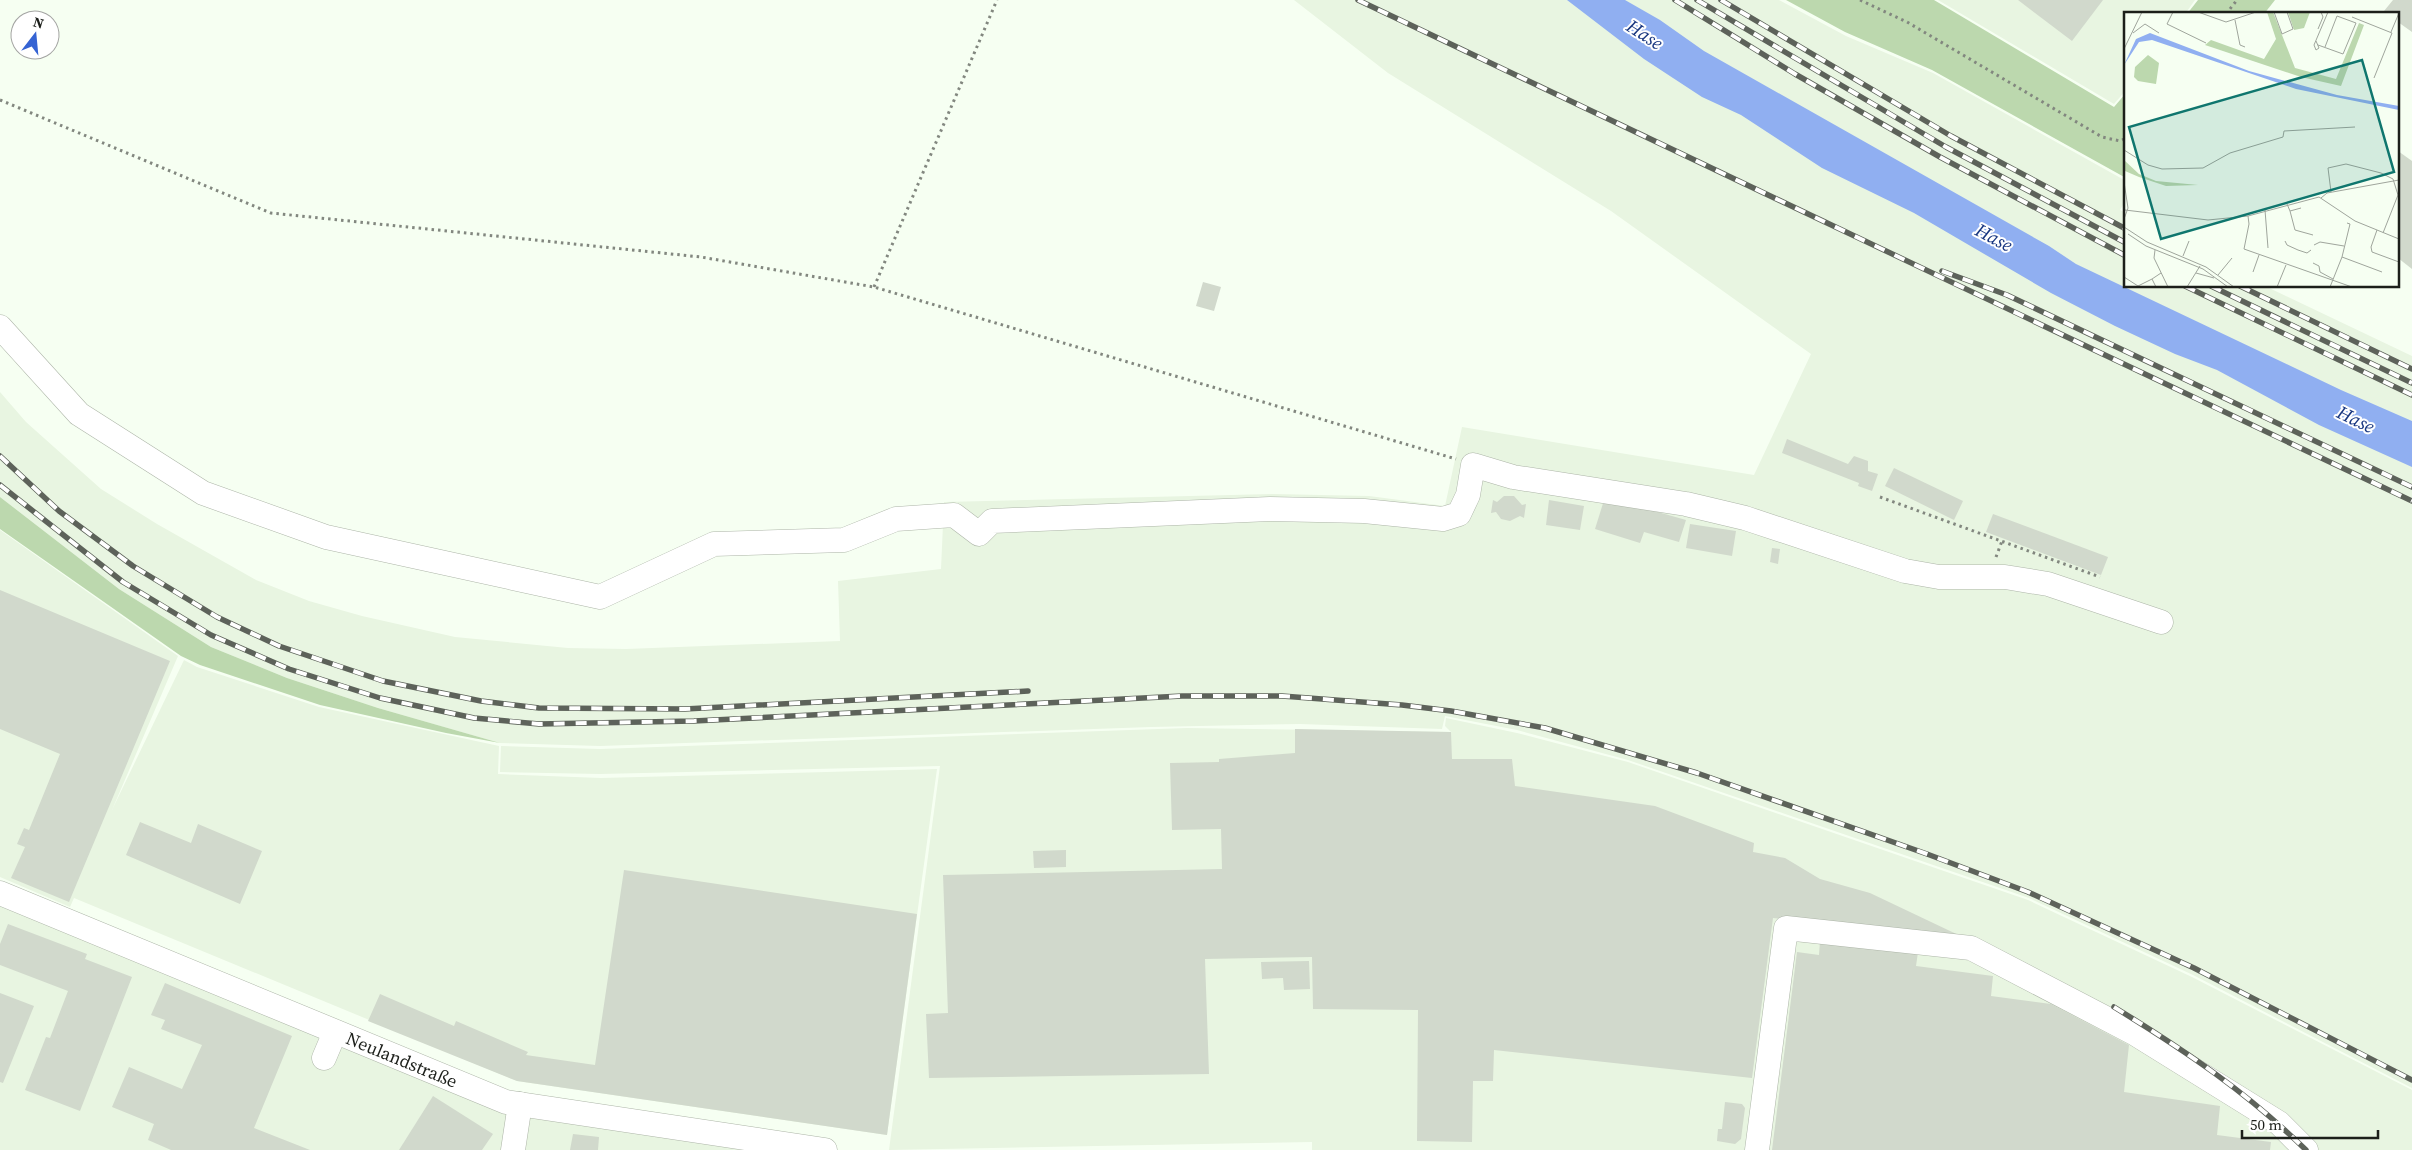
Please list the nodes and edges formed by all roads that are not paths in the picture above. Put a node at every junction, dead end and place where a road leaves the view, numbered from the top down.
1 (0, 327) edge
2 (2161, 622) dead end
3 (0, 893) edge
4 (335, 1032) junction
5 (324, 1058) dead end
6 (520, 1104) junction
7 (513, 1150) edge
8 (825, 1150) edge
9 (1757, 1150) edge
10 (2306, 1150) edge

1 - 2 street
3 - 4 street, Neulandstraße
4 - 5 street
4 - 6 street, Neulandstraße
6 - 7 street
6 - 8 street, Neulandstraße
9 - 10 street

